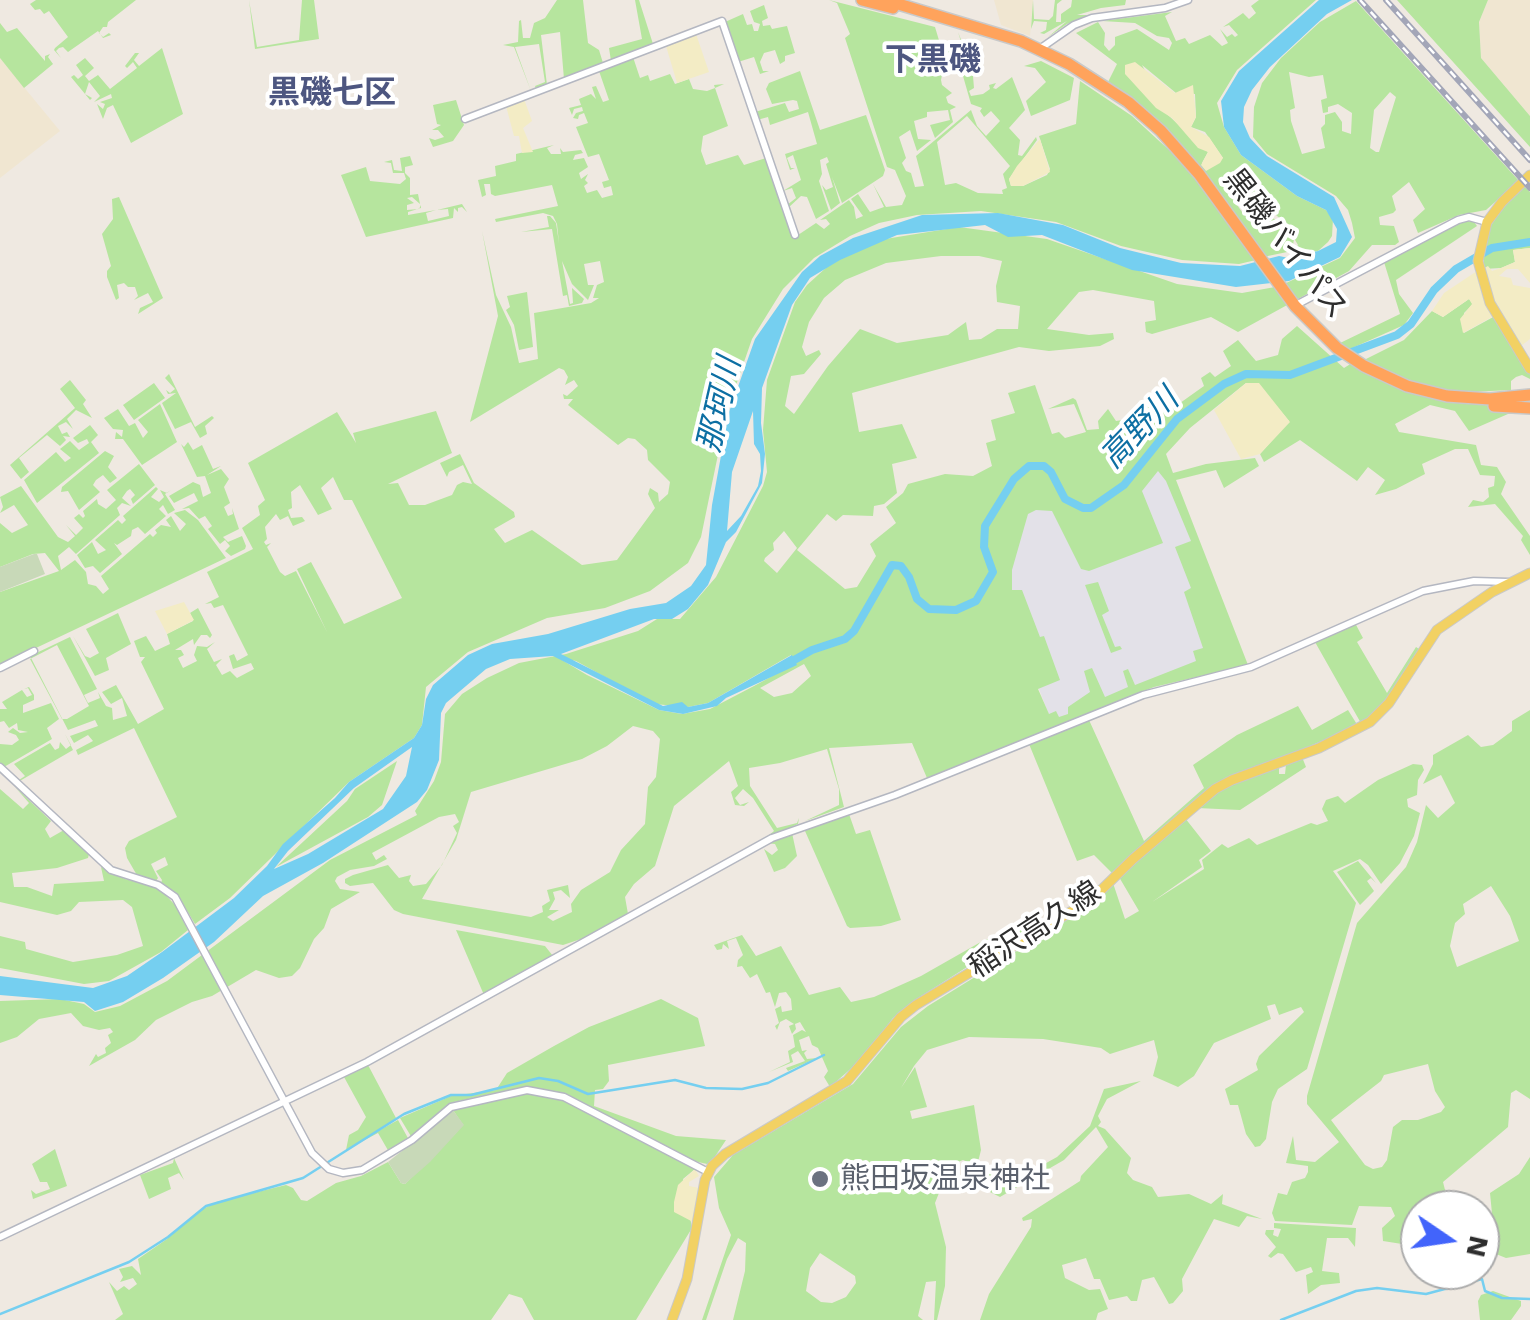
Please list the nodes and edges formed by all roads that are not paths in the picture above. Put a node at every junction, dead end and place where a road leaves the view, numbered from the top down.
1 (862, 0) edge
2 (884, 0) edge
3 (1188, 0) edge
4 (1037, 51) junction
5 (465, 119) dead end
6 (1530, 176) edge
7 (1487, 222) junction
8 (795, 235) dead end
9 (1295, 306) junction
10 (1530, 369) edge
11 (1530, 393) edge
12 (1444, 395) junction
13 (1530, 408) edge
14 (1530, 573) edge
15 (1510, 582) junction
16 (34, 651) dead end
17 (0, 668) edge
18 (0, 767) edge
19 (284, 1101) junction
20 (708, 1172) junction
21 (0, 1237) edge
22 (672, 1320) edge

1 - 4 highway, 黒磯バイパス
2 - 4 highway, 黒磯バイパス
3 - 4 street
4 - 9 highway, 黒磯バイパス
5 - 8 street
6 - 7 main road
7 - 9 street
7 - 10 main road
9 - 12 highway, 黒磯バイパス
11 - 12 highway, 黒磯バイパス
12 - 13 highway
14 - 15 main road, 稲沢高久線
15 - 19 street
15 - 20 main road, 稲沢高久線
16 - 17 street
18 - 19 street
19 - 20 street
19 - 21 street
20 - 22 main road

